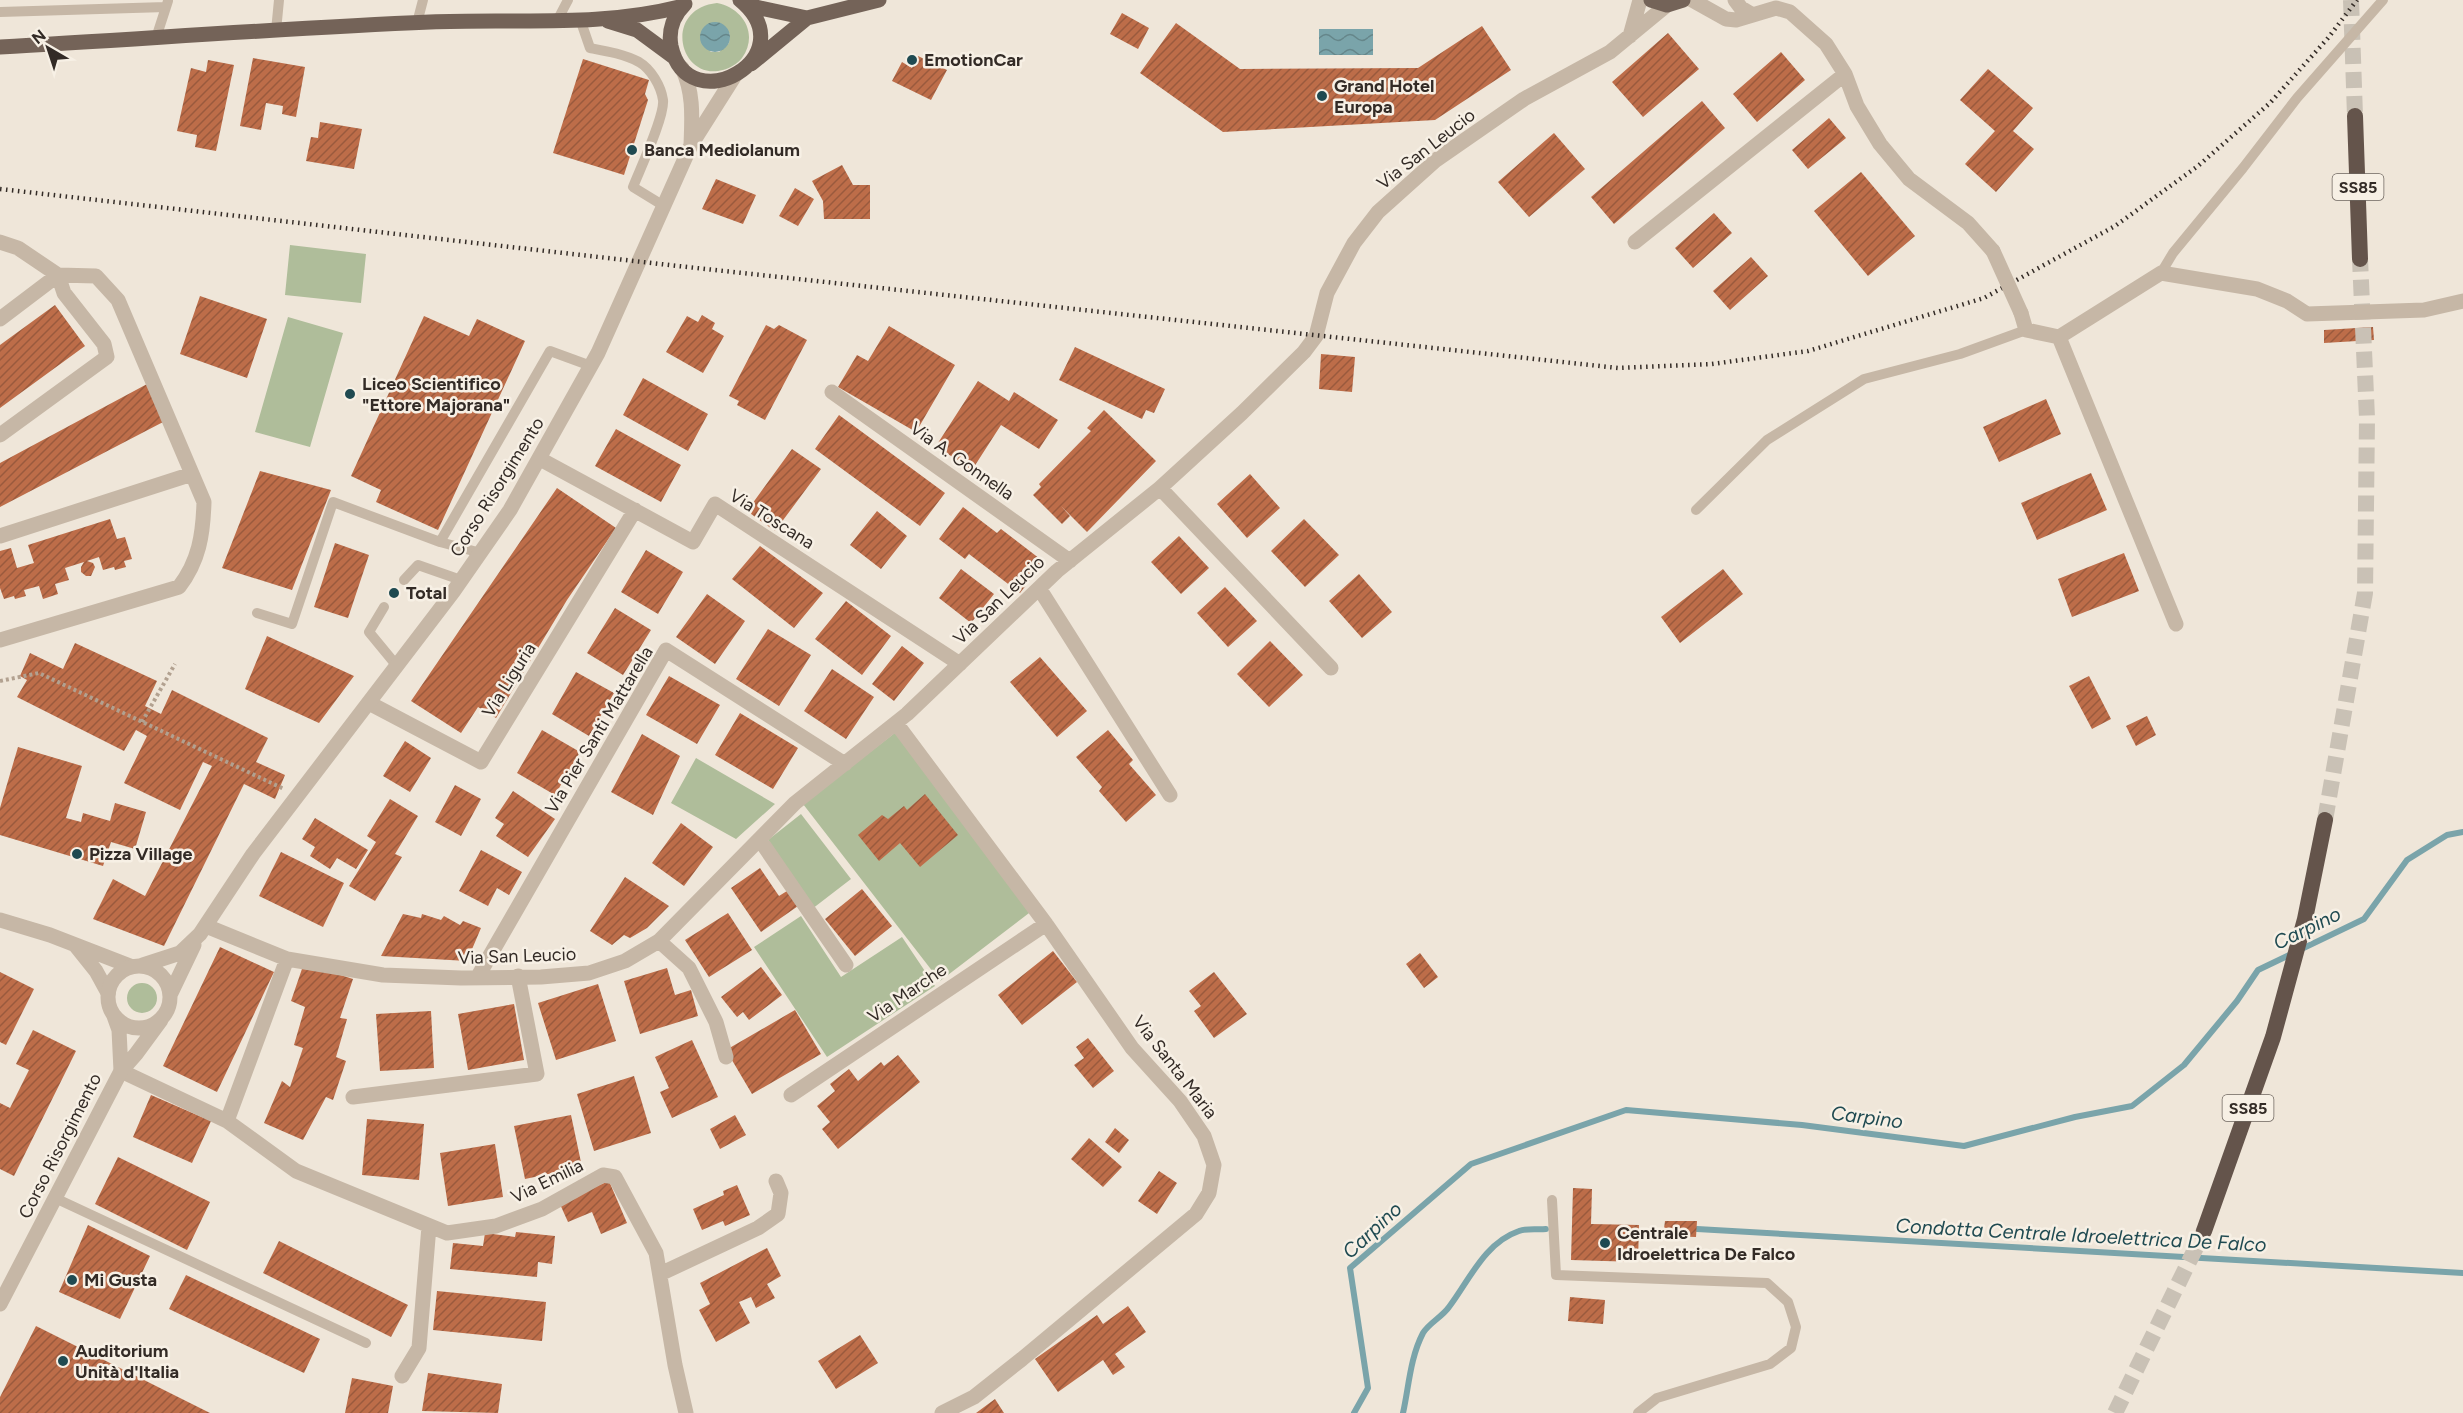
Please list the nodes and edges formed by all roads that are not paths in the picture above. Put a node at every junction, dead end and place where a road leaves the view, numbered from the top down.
1 (279, 0) edge
2 (423, 0) edge
3 (568, 0) edge
4 (879, 0) edge
5 (1640, 0) edge
6 (1651, 0) edge
7 (1683, 0) edge
8 (1692, 0) edge
9 (1734, 0) edge
10 (2384, 0) edge
11 (688, 1) edge
12 (167, 3) edge
13 (743, 3) edge
14 (1667, 5) junction
15 (0, 12) edge
16 (1751, 14) junction
17 (599, 18) junction
18 (807, 18) junction
19 (558, 19) junction
20 (580, 19) junction
21 (417, 23) junction
22 (276, 31) junction
23 (1630, 36) junction
24 (156, 38) junction
25 (0, 47) edge
26 (679, 64) junction
27 (740, 72) junction
28 (1845, 74) junction
29 (2355, 116) tunnel mouth
30 (691, 145) junction
31 (664, 206) junction
32 (0, 242) edge
33 (1635, 242) dead end
34 (2360, 259) tunnel mouth
35 (2161, 273) junction
36 (58, 275) junction
37 (2463, 301) edge
38 (0, 319) edge
39 (2026, 330) junction
40 (2059, 337) junction
41 (591, 366) junction
42 (832, 392) dead end
43 (0, 435) edge
44 (540, 459) junction
45 (192, 474) junction
46 (1160, 488) junction
47 (635, 510) junction
48 (1696, 510) dead end
49 (0, 536) edge
50 (440, 542) junction
51 (481, 553) junction
52 (1070, 561) junction
53 (404, 580) dead end
54 (461, 580) junction
55 (1039, 588) junction
56 (384, 606) dead end
57 (257, 613) dead end
58 (2176, 624) dead end
59 (0, 640) edge
60 (960, 664) junction
61 (397, 666) junction
62 (1331, 668) dead end
63 (369, 703) junction
64 (896, 723) junction
65 (845, 764) junction
66 (1170, 795) dead end
67 (2325, 820) tunnel mouth
68 (760, 840) junction
69 (0, 920) edge
70 (1046, 924) junction
71 (203, 930) junction
72 (659, 941) junction
73 (76, 946) junction
74 (287, 959) junction
75 (846, 965) dead end
76 (137, 966) junction
77 (518, 976) junction
78 (477, 978) junction
79 (108, 993) junction
80 (171, 993) junction
81 (114, 1016) junction
82 (161, 1020) junction
83 (726, 1057) dead end
84 (121, 1071) junction
85 (791, 1095) dead end
86 (353, 1097) dead end
87 (227, 1121) junction
88 (776, 1181) dead end
89 (55, 1198) junction
90 (1552, 1200) dead end
91 (429, 1226) junction
92 (2204, 1231) tunnel mouth
93 (660, 1274) junction
94 (0, 1304) edge
95 (366, 1343) dead end
96 (402, 1376) dead end
97 (686, 1413) edge
98 (942, 1413) edge
99 (1638, 1413) edge

1 - 22 lane
2 - 21 lane
3 - 19 lane
4 - 18 main road
5 - 23 street
6 - 14 main road
7 - 14 main road
8 - 16 street
9 - 16 street
10 - 35 lane
11 - 17 main road
11 - 26 main road
12 - 15 lane
12 - 24 lane
13 - 18 main road
13 - 27 main road
14 - 23 street, Via San Leucio
16 - 28 street
17 - 20 main road
17 - 26 main road
18 - 27 main road
19 - 20 main road
19 - 21 main road
20 - 31 lane
21 - 22 main road
22 - 24 main road
23 - 46 street, Via San Leucio
24 - 25 main road
26 - 27 main road
26 - 30 street, Corso Risorgimento
27 - 30 street, Corso Risorgimento
28 - 33 street
28 - 39 street, bridge
29 - 34 highway, SS85
30 - 31 street, Corso Risorgimento
31 - 41 street, Corso Risorgimento
32 - 36 street
35 - 37 street
35 - 40 street
36 - 38 street
36 - 43 street
36 - 45 street
39 - 40 street
39 - 48 lane
40 - 58 street
41 - 44 street, Corso Risorgimento
41 - 50 lane
42 - 52 street, Via A. Gonnella
44 - 47 street, Via Toscana
44 - 51 street, Corso Risorgimento
45 - 49 street
45 - 59 street
46 - 52 street, Via San Leucio
46 - 62 street
47 - 60 street, Via Toscana
47 - 63 street, Via Liguria
50 - 51 lane
50 - 57 lane
51 - 54 street, Corso Risorgimento
52 - 55 street, Via San Leucio
53 - 54 lane
54 - 61 street, Corso Risorgimento
55 - 60 street, Via San Leucio
55 - 66 street
56 - 61 lane
60 - 64 street, Via San Leucio
61 - 63 street, Corso Risorgimento
63 - 71 street, Corso Risorgimento
64 - 65 street, Via San Leucio
64 - 70 street, Via Santa Maria
65 - 68 street, Via San Leucio
65 - 78 street, Via Pier Santi Mattarella
67 - 92 highway, SS85
68 - 72 street, Via San Leucio
68 - 75 street
69 - 73 street
70 - 85 street, Via Marche
70 - 98 street, Via Santa Maria
71 - 74 street, Via San Leucio
71 - 76 street, Corso Risorgimento
71 - 80 street, Corso Risorgimento
72 - 77 street, Via San Leucio
72 - 83 street
73 - 76 street
73 - 79 street
74 - 78 street, Via San Leucio
74 - 87 street
76 - 79 street
76 - 80 street
77 - 78 street, Via San Leucio
77 - 86 street
79 - 81 street
80 - 82 street
81 - 82 street
81 - 84 street, Corso Risorgimento
82 - 84 street, Corso Risorgimento
84 - 87 street, Via Emilia
84 - 89 street, Corso Risorgimento
87 - 91 street, Via Emilia
88 - 93 street
89 - 94 street, Corso Risorgimento
89 - 95 lane
90 - 99 lane
91 - 93 street, Via Emilia
91 - 96 street
93 - 97 street, Via Emilia

